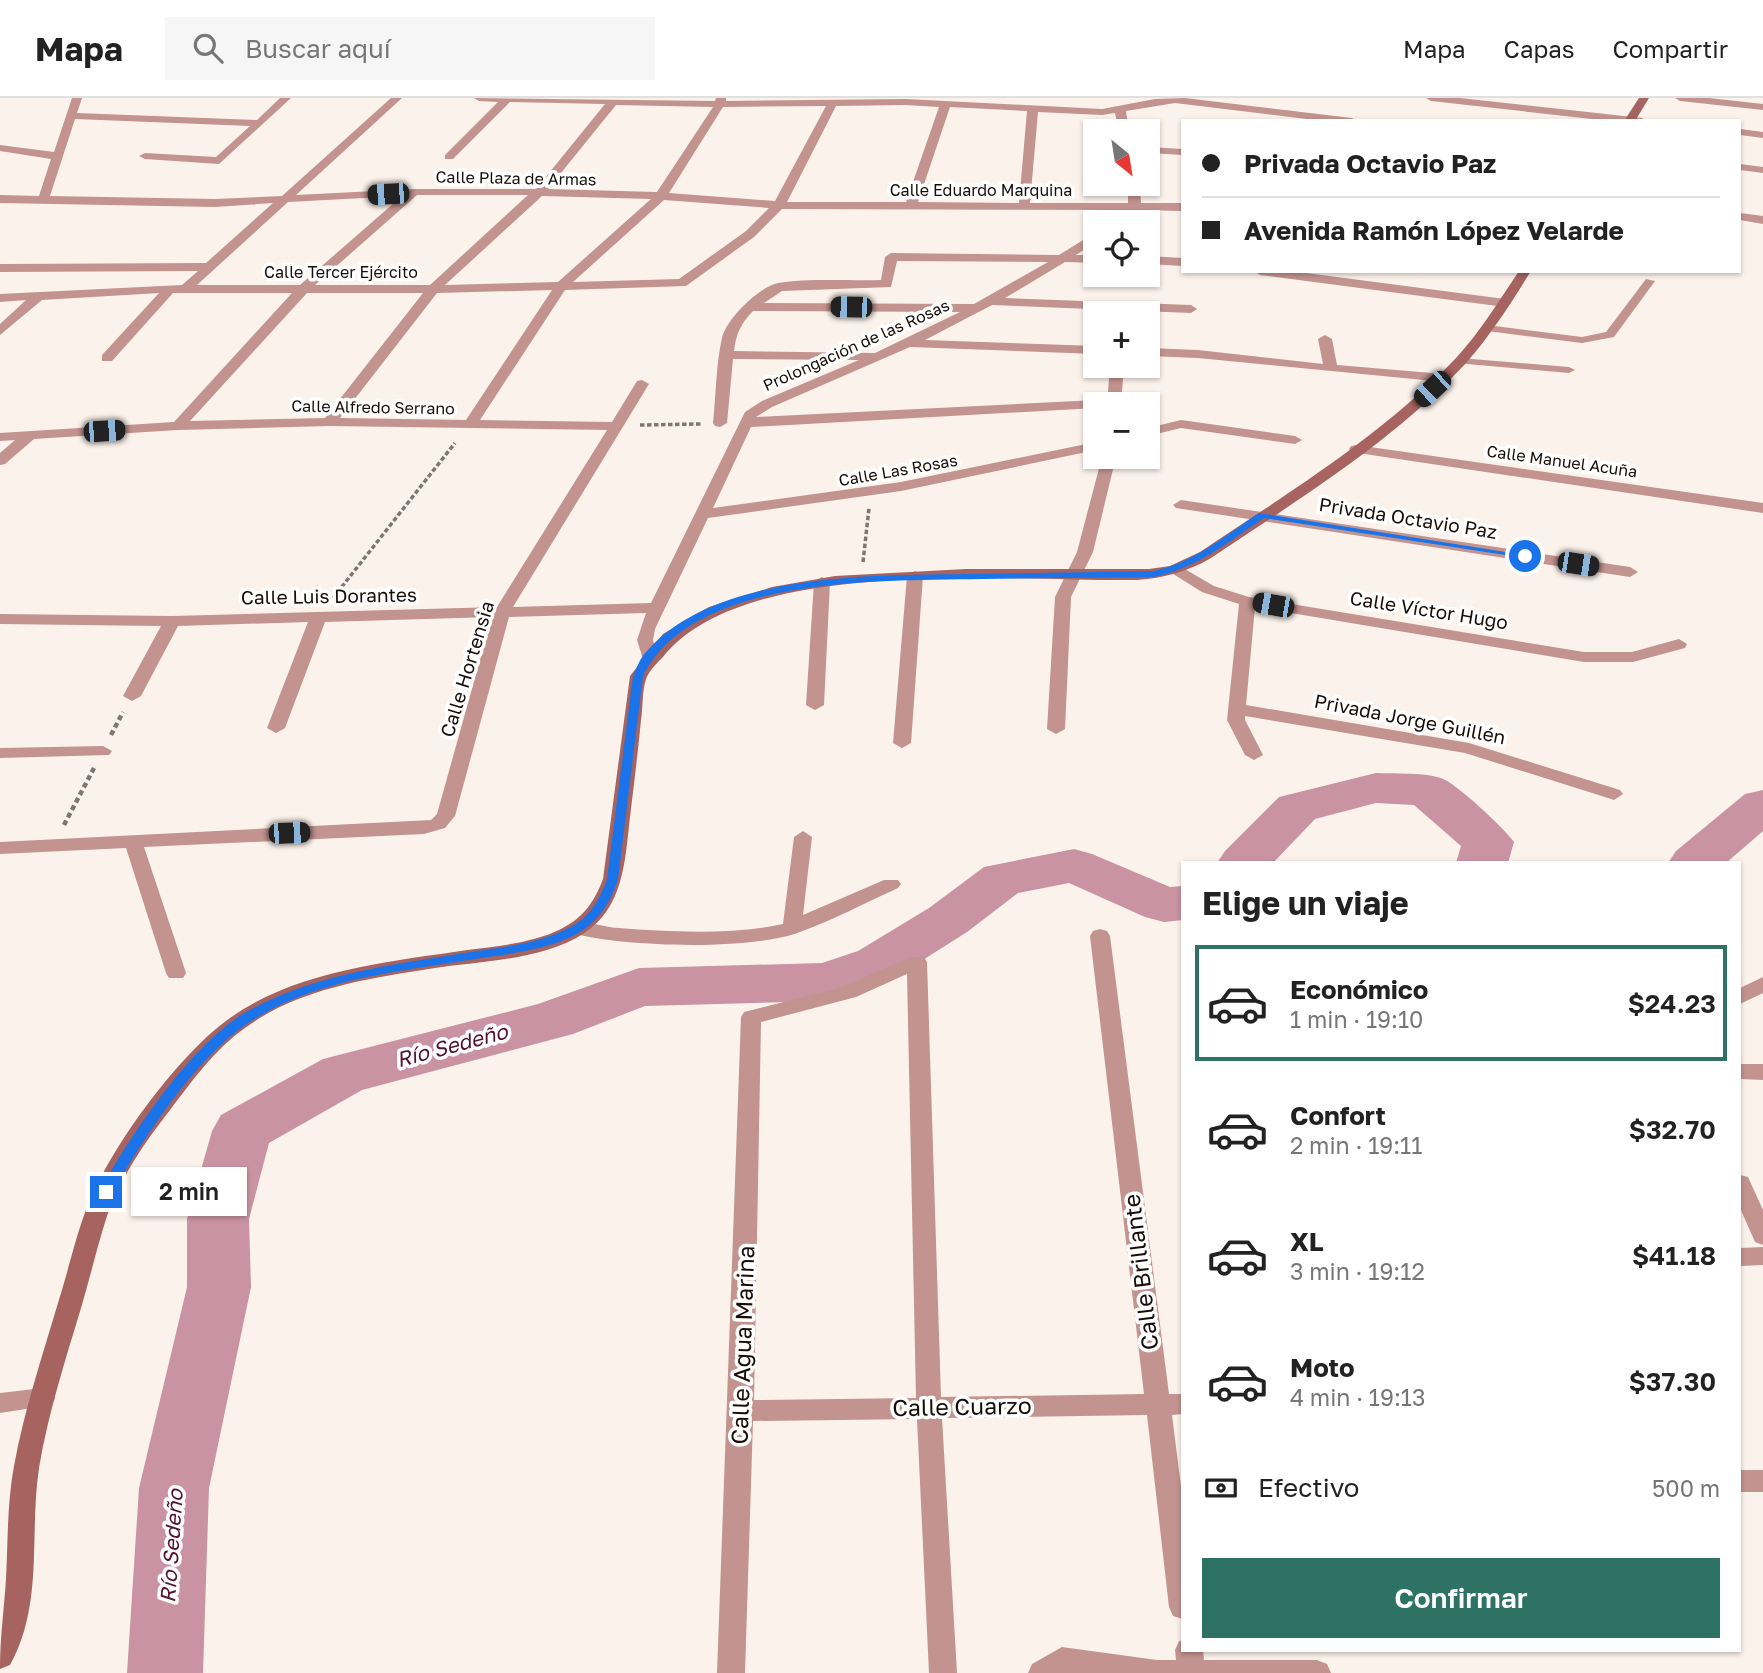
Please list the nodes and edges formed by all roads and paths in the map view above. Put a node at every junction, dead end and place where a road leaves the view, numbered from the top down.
1 (77, 98) edge
2 (286, 98) edge
3 (397, 98) edge
4 (479, 98) edge
5 (1077, 98) edge
6 (1431, 98) edge
7 (1644, 98) edge
8 (1680, 98) edge
9 (508, 99) edge
10 (615, 99) edge
11 (720, 101) edge
12 (829, 102) edge
13 (960, 102) edge
14 (945, 106) junction
15 (1763, 107) edge
16 (1033, 110) junction
17 (1120, 110) junction
18 (1087, 112) junction
19 (71, 116) junction
20 (1122, 119) edge
21 (1335, 119) edge
22 (1625, 119) edge
23 (1634, 119) edge
24 (259, 123) junction
25 (1741, 132) edge
26 (1763, 135) edge
27 (0, 148) edge
28 (1160, 151) edge
29 (1181, 152) edge
30 (57, 156) junction
31 (145, 156) dead end
32 (449, 157) dead end
33 (1741, 167) edge
34 (1763, 170) edge
35 (414, 192) junction
36 (539, 192) junction
37 (660, 196) junction
38 (1137, 196) edge
39 (285, 199) junction
40 (0, 200) edge
41 (43, 201) junction
42 (779, 205) junction
43 (911, 206) junction
44 (1024, 207) junction
45 (1134, 207) junction
46 (1181, 207) edge
47 (1130, 210) edge
48 (1741, 217) edge
49 (1763, 220) edge
50 (1083, 245) edge
51 (1063, 258) junction
52 (1083, 258) edge
53 (1160, 260) edge
54 (1181, 261) edge
55 (209, 267) junction
56 (0, 268) edge
57 (1275, 273) edge
58 (1524, 273) edge
59 (1650, 281) dead end
60 (561, 286) junction
61 (178, 289) junction
62 (433, 289) junction
63 (301, 291) junction
64 (40, 295) junction
65 (0, 298) edge
66 (991, 300) junction
67 (1504, 303) junction
68 (750, 307) junction
69 (977, 309) junction
70 (1191, 309) dead end
71 (1487, 328) junction
72 (0, 331) edge
73 (1325, 339) dead end
74 (910, 343) junction
75 (1083, 350) edge
76 (1160, 352) edge
77 (725, 355) junction
78 (879, 357) junction
79 (107, 358) dead end
80 (1460, 361) junction
81 (1331, 368) junction
82 (1569, 370) dead end
83 (1444, 378) junction
84 (642, 384) dead end
85 (1083, 405) edge
86 (329, 422) junction
87 (720, 423) joint
88 (747, 423) junction
89 (178, 426) junction
90 (469, 426) junction
91 (618, 426) junction
92 (1160, 429) edge
93 (29, 436) junction
94 (0, 438) edge
95 (1295, 440) dead end
96 (1083, 449) edge
97 (1356, 449) junction
98 (0, 461) edge
99 (1106, 469) edge
100 (871, 494) junction
101 (1181, 505) dead end
102 (1763, 508) edge
103 (704, 514) junction
104 (1262, 515) junction
105 (1177, 569) junction
106 (1630, 572) dead end
107 (1074, 575) junction
108 (915, 576) junction
109 (861, 578) junction
110 (822, 582) junction
111 (1247, 601) junction
112 (659, 608) junction
113 (502, 612) junction
114 (318, 618) junction
115 (0, 619) edge
116 (172, 621) junction
117 (1679, 644) dead end
118 (649, 655) junction
119 (132, 696) dead end
120 (815, 705) dead end
121 (1236, 709) junction
122 (276, 729) dead end
123 (1056, 729) dead end
124 (902, 743) dead end
125 (103, 751) dead end
126 (0, 753) edge
127 (1254, 755) dead end
128 (1614, 794) dead end
129 (803, 837) dead end
130 (133, 842) junction
131 (0, 848) edge
132 (891, 884) dead end
133 (578, 928) junction
134 (792, 928) junction
135 (1100, 936) dead end
136 (176, 973) dead end
137 (1763, 984) edge
138 (1741, 996) edge
139 (1741, 1072) edge
140 (1763, 1072) edge
141 (1741, 1185) edge
142 (1763, 1236) edge
143 (1763, 1256) edge
144 (1741, 1257) edge
145 (43, 1398) junction
146 (0, 1403) edge
147 (1157, 1404) junction
148 (1181, 1404) edge
149 (929, 1408) junction
150 (741, 1411) junction
151 (1741, 1481) edge
152 (1763, 1481) edge
153 (1181, 1591) edge
154 (0, 1657) edge
155 (1190, 1661) edge
156 (731, 1673) edge
157 (943, 1673) edge
158 (1042, 1673) edge
159 (1317, 1673) edge

1 - 19 street
2 - 24 street
3 - 39 street
4 - 9 street
5 - 18 street
6 - 22 street
7 - 23 main road
8 - 15 street
9 - 10 street
9 - 32 street
10 - 11 street
10 - 36 street
11 - 12 street
11 - 37 street
12 - 14 street
12 - 42 street
13 - 14 street
13 - 16 street
14 - 43 street
16 - 18 street
16 - 44 street
17 - 18 street
17 - 20 street
17 - 21 street
19 - 24 street
19 - 30 street
24 - 31 street
25 - 26 street
27 - 30 street
28 - 29 street
30 - 41 street
33 - 34 street
35 - 36 street, Calle Plaza de Armas
35 - 39 street, Calle Plaza de Armas
35 - 63 street
36 - 37 street, Calle Plaza de Armas
36 - 62 street
37 - 42 street, Calle Plaza de Armas
37 - 60 street
38 - 45 street
39 - 41 street, Calle Plaza de Armas
39 - 55 street
40 - 41 street, Calle Plaza de Armas
42 - 43 street, Calle Eduardo Marquina
42 - 60 street, Calle Tercer Ejército
43 - 44 street, Calle Eduardo Marquina
44 - 45 street, Calle Eduardo Marquina
45 - 46 street, Calle Eduardo Marquina
45 - 47 street
48 - 49 street
50 - 51 street, Prolongación de las Rosas
51 - 52 street
51 - 66 street, Prolongación de las Rosas
51 - 68 street
53 - 54 street
55 - 56 street
55 - 61 street
57 - 67 street
58 - 67 main road
59 - 71 lane
60 - 62 street, Calle Tercer Ejército
60 - 90 street
61 - 63 street, Calle Tercer Ejército
61 - 64 street, Calle Tercer Ejército
61 - 79 street
62 - 63 street, Calle Tercer Ejército
62 - 86 street
63 - 89 street
64 - 65 street, Calle Tercer Ejército
64 - 72 street
66 - 69 street, Prolongación de las Rosas
66 - 70 street
67 - 71 main road
68 - 69 street
68 - 77 street
69 - 74 street, Prolongación de las Rosas
71 - 80 main road
73 - 81 street
74 - 75 street
74 - 78 street, Prolongación de las Rosas
76 - 81 street
77 - 78 street
77 - 87 street
78 - 88 street, Prolongación de las Rosas
80 - 82 lane
80 - 83 main road
81 - 83 street
83 - 97 main road
84 - 91 street, Calle Hortensia
85 - 88 street
86 - 89 street, Calle Alfredo Serrano
86 - 90 street, Calle Alfredo Serrano
87 - 91 path
88 - 103 street, Prolongación de las Rosas
89 - 93 street, Calle Alfredo Serrano
90 - 91 street, Calle Alfredo Serrano
90 - 114 path
91 - 113 street, Calle Hortensia
92 - 95 street
93 - 94 street, Calle Alfredo Serrano
93 - 98 street
96 - 100 street, Calle Las Rosas
97 - 102 street, Calle Manuel Acuña
97 - 104 main road
99 - 107 street
100 - 103 street, Calle Las Rosas
100 - 109 path
101 - 104 street, Privada Octavio Paz
103 - 112 street, Prolongación de las Rosas
104 - 105 main road
104 - 106 street, Privada Octavio Paz
105 - 107 main road
105 - 111 street, Calle Víctor Hugo
107 - 108 main road
107 - 123 street
108 - 109 main road
108 - 124 street
109 - 110 main road
110 - 118 main road
110 - 120 street
111 - 117 street, Calle Víctor Hugo
111 - 121 street
112 - 113 street, Calle Luis Dorantes
112 - 118 street, Prolongación de las Rosas
113 - 114 street, Calle Luis Dorantes
113 - 130 street, Calle Hortensia
114 - 116 street, Calle Luis Dorantes
114 - 122 street
115 - 116 street, Calle Luis Dorantes
116 - 119 street
118 - 133 main road
121 - 127 street
121 - 128 street, Privada Jorge Guillén
125 - 126 street
129 - 134 street
130 - 131 street
130 - 136 street
132 - 134 street
133 - 134 street
133 - 145 main road
135 - 147 street, Calle Brillante
137 - 138 street
139 - 140 street
141 - 142 street
143 - 144 street
145 - 146 street
145 - 154 main road
147 - 148 street, Calle Cuarzo
147 - 149 street, Calle Cuarzo
147 - 153 street, Calle Brillante
149 - 150 street, Calle Cuarzo
149 - 150 street, Calle Agua Marina
149 - 157 street
150 - 156 street, Calle Agua Marina
151 - 152 street
155 - 158 street
155 - 159 street

